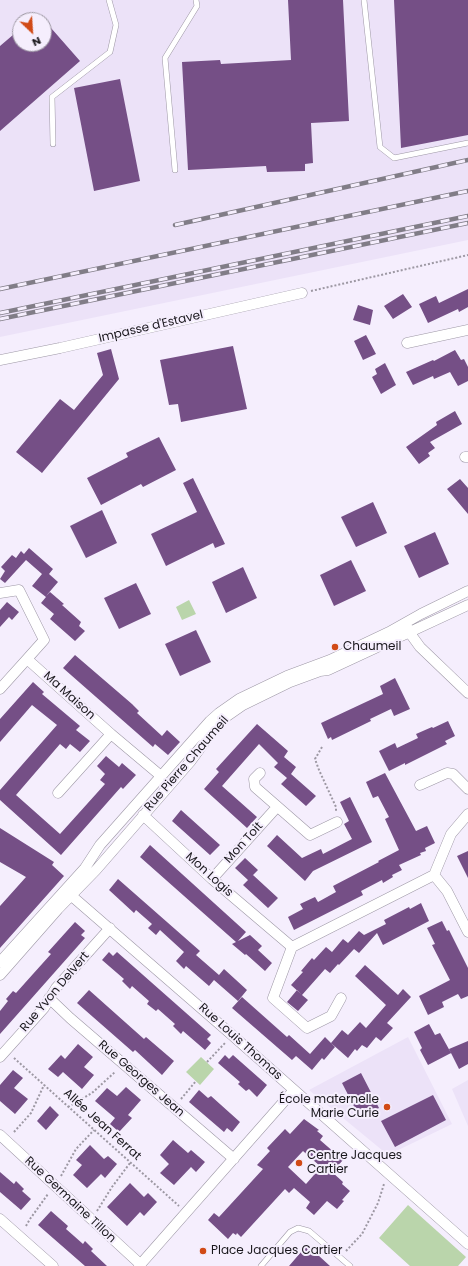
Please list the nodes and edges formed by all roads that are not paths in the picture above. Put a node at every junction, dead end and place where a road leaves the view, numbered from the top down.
1 (110, 0) edge
2 (196, 0) edge
3 (364, 0) edge
4 (468, 143) edge
5 (53, 144) dead end
6 (175, 170) dead end
7 (302, 293) road end
8 (468, 330) edge
9 (407, 344) dead end
10 (0, 360) edge
11 (468, 591) edge
12 (0, 593) edge
13 (468, 605) edge
14 (408, 627) junction
15 (28, 659) junction
16 (0, 689) edge
17 (468, 693) edge
18 (111, 734) junction
19 (260, 773) dead end
20 (161, 776) junction
21 (420, 785) dead end
22 (468, 789) edge
23 (58, 793) dead end
24 (162, 794) junction
25 (277, 807) junction
26 (468, 814) edge
27 (143, 815) junction
28 (124, 818) junction
29 (337, 822) road end
30 (434, 875) junction
31 (212, 879) junction
32 (68, 893) junction
33 (110, 928) junction
34 (468, 932) edge
35 (292, 947) junction
36 (0, 962) edge
37 (0, 975) edge
38 (49, 998) junction
39 (341, 998) dead end
40 (3, 1054) edge
41 (294, 1090) junction
42 (3, 1137) edge
43 (234, 1159) junction
44 (0, 1219) edge
45 (468, 1244) edge
46 (140, 1265) edge
47 (53, 1266) edge
48 (261, 1266) edge
49 (350, 1266) edge

1 - 5 lane
2 - 6 lane
3 - 4 lane
7 - 10 street, Impasse d'Estavel
8 - 9 street
11 - 14 street, Rue Pierre Chaumeil
12 - 15 street
13 - 14 street, Rue Pierre Chaumeil
14 - 17 street
14 - 20 street, Rue Pierre Chaumeil
14 - 24 street, Rue Pierre Chaumeil
15 - 16 street
15 - 18 street, Ma Maison
18 - 20 street, Ma Maison
18 - 23 street
19 - 25 street
20 - 24 street
20 - 28 street, Rue Pierre Chaumeil
21 - 22 street
24 - 27 street, Rue Pierre Chaumeil
25 - 29 street
25 - 31 street, Mon Toit
26 - 30 street
27 - 28 street
27 - 31 street, Mon Logis
27 - 32 street, Rue Pierre Chaumeil
28 - 32 street, Rue Pierre Chaumeil
30 - 34 street
30 - 35 street
31 - 35 street, Mon Logis
32 - 33 street, Rue Louis Thomas
32 - 36 street, Rue Pierre Chaumeil
32 - 37 street, Rue Pierre Chaumeil
33 - 38 street, Rue Yvon Delvert
33 - 41 street, Rue Louis Thomas
35 - 39 street
38 - 40 street, Rue Yvon Delvert
38 - 43 street, Rue Georges Jean
41 - 43 street
41 - 45 street, Rue Louis Thomas
42 - 46 street, Rue Germaine Tillon
43 - 46 street
44 - 47 street
48 - 49 lane

